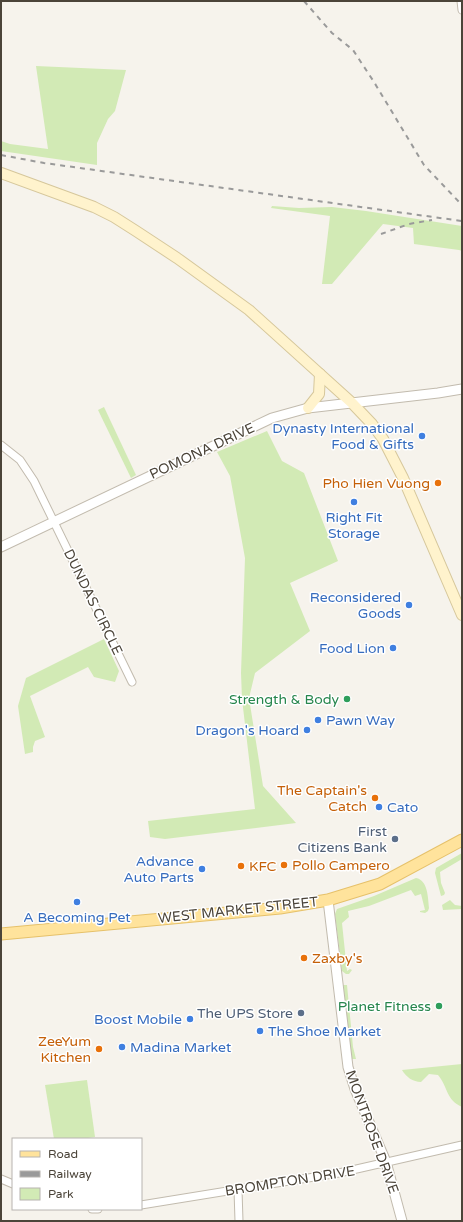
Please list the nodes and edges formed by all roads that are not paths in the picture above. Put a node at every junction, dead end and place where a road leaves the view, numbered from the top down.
1 (461, 1) edge
2 (462, 10) edge
3 (1, 173) edge
4 (320, 374) junction
5 (462, 389) edge
6 (352, 403) junction
7 (308, 408) junction
8 (1, 445) edge
9 (54, 522) junction
10 (1, 547) edge
11 (462, 615) edge
12 (132, 682) dead end
13 (462, 840) edge
14 (328, 900) junction
15 (1, 934) edge
16 (462, 1145) edge
17 (386, 1162) junction
18 (1, 1179) edge
19 (12, 1184) edge
20 (238, 1190) junction
21 (142, 1204) edge
22 (239, 1221) edge
23 (402, 1221) edge

1 - 2 street
3 - 4 main road
4 - 6 main road
4 - 7 main road
5 - 6 street, POMONA DRIVE
6 - 7 street, POMONA DRIVE
6 - 11 main road
7 - 9 street, POMONA DRIVE
8 - 9 street, DUNDAS CIRCLE
9 - 10 street, POMONA DRIVE
9 - 12 street, DUNDAS CIRCLE
13 - 14 main road, WEST MARKET STREET
14 - 15 main road, WEST MARKET STREET
14 - 17 street, MONTROSE DRIVE
16 - 17 street, BROMPTON DRIVE
17 - 20 street, BROMPTON DRIVE
17 - 23 street, MONTROSE DRIVE
18 - 19 street
20 - 21 street, BROMPTON DRIVE
20 - 22 street

